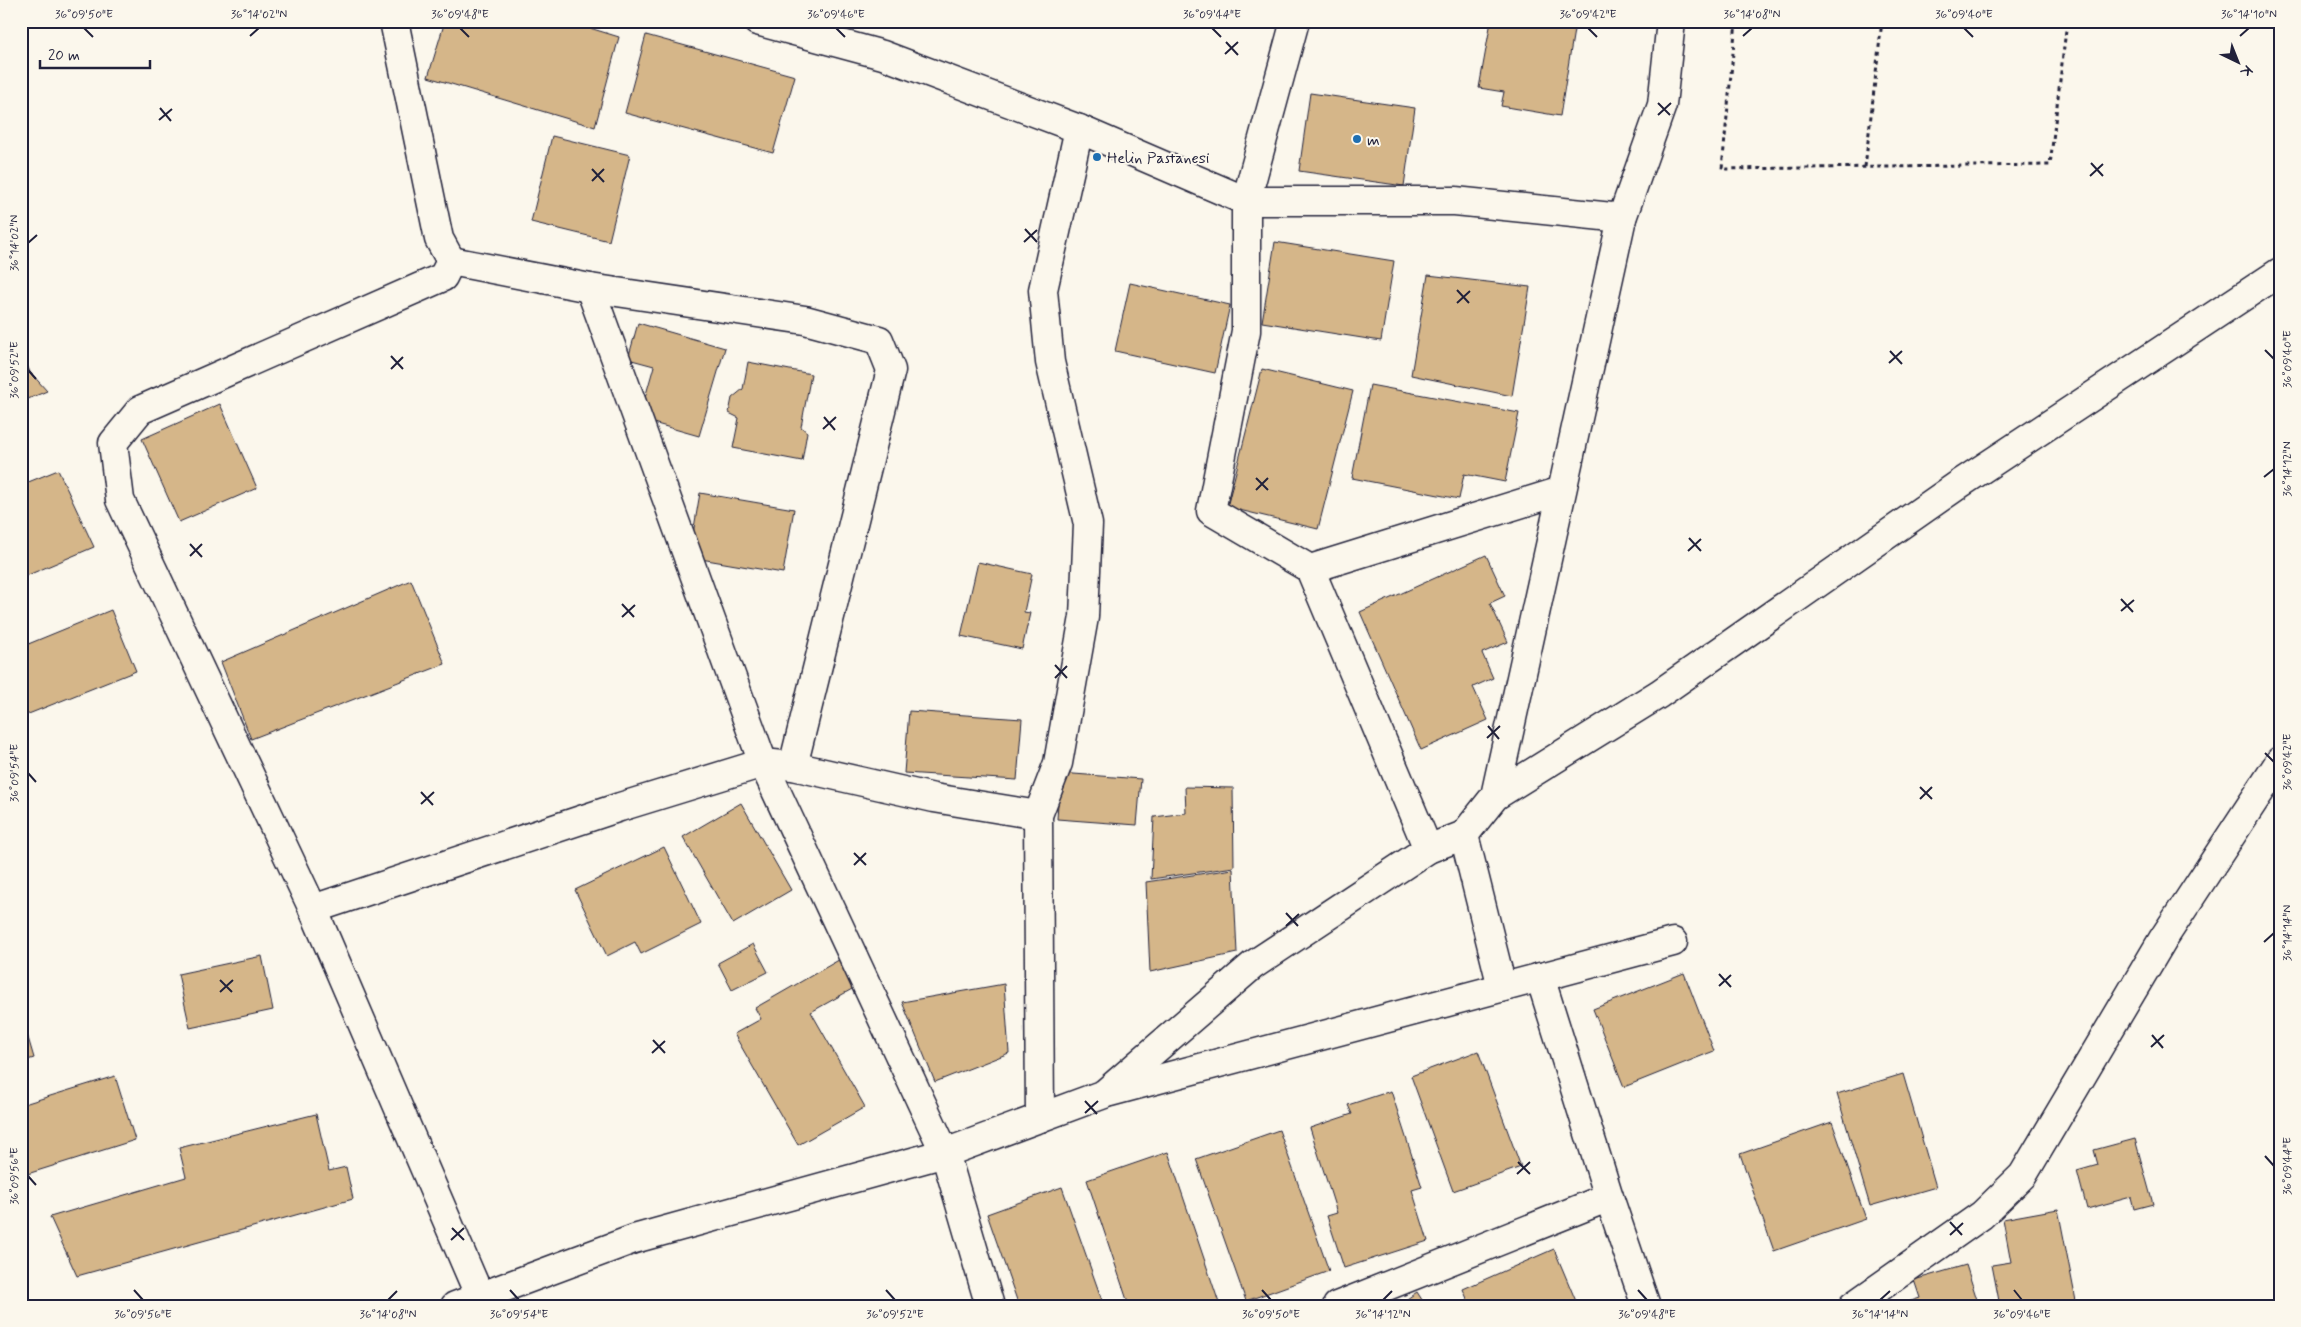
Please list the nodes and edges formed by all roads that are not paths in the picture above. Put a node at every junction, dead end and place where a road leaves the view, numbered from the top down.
1 (394, 21) edge
2 (757, 21) edge
3 (1295, 21) edge
4 (1671, 21) edge
5 (1079, 129) junction
6 (1246, 200) junction
7 (1622, 218) junction
8 (451, 261) junction
9 (2280, 272) edge
10 (590, 288) junction
11 (1561, 491) junction
12 (1310, 570) junction
13 (2280, 760) edge
14 (763, 763) junction
15 (793, 766) junction
16 (1495, 796) junction
17 (1038, 815) junction
18 (1464, 835) junction
19 (1428, 848) junction
20 (313, 910) junction
21 (1673, 942) dead end
22 (1540, 977) junction
23 (1502, 987) junction
24 (1104, 1094) junction
25 (1040, 1118) junction
26 (945, 1153) junction
27 (1609, 1197) junction
28 (513, 1296) edge
29 (480, 1297) junction
30 (454, 1306) edge
31 (990, 1306) edge
32 (1337, 1306) edge
33 (1646, 1306) edge
34 (1853, 1306) edge

1 - 8 street
2 - 5 street
3 - 6 street
4 - 7 street
5 - 6 street
5 - 17 street
6 - 7 street
6 - 12 street
7 - 11 street
8 - 10 street
8 - 20 street
9 - 16 street
10 - 14 street
10 - 15 street
11 - 12 street
11 - 16 street
12 - 19 street
13 - 34 street
14 - 15 street
14 - 20 street
14 - 26 street
15 - 17 street
16 - 18 street
17 - 25 street
18 - 19 street
18 - 23 street
19 - 24 street
20 - 29 street
21 - 22 street
22 - 23 street
22 - 27 street
23 - 24 street
24 - 25 street
25 - 26 street
26 - 28 street
26 - 31 street
27 - 32 street
27 - 33 street
28 - 29 street
29 - 30 street

